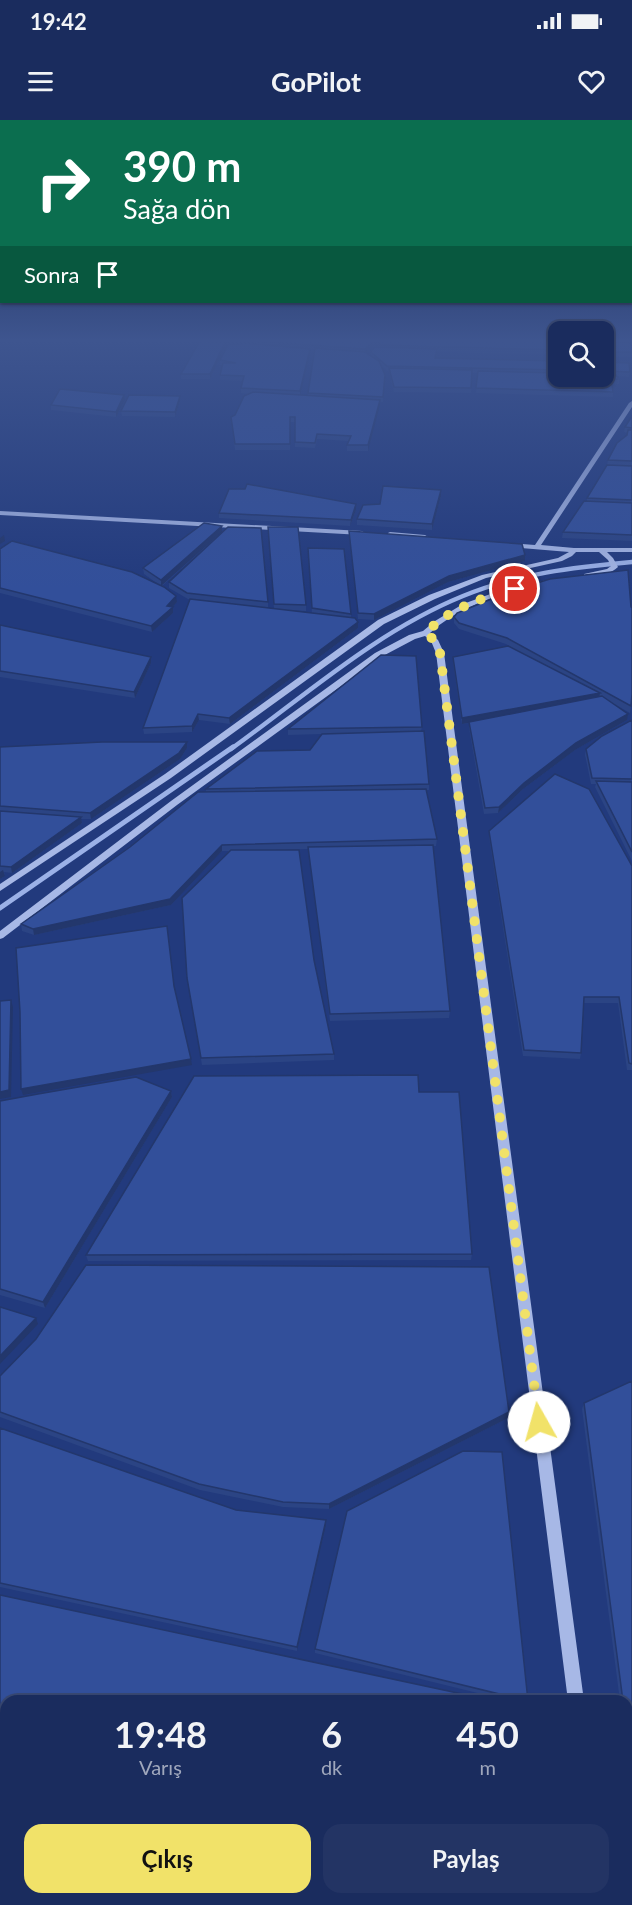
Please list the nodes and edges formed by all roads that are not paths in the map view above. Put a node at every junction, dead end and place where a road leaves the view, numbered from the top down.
1 (619, 423) edge
2 (0, 513) edge
3 (371, 533) edge
4 (383, 534) edge
5 (430, 537) edge
6 (501, 544) edge
7 (537, 547) junction
8 (574, 550) junction
9 (601, 550) junction
10 (632, 550) edge
11 (579, 576) edge
12 (557, 580) edge
13 (426, 633) junction
14 (0, 888) edge
15 (0, 936) edge
16 (575, 1695) edge

1 - 7 street
2 - 3 street
4 - 5 street
6 - 7 street
7 - 8 street
8 - 9 street
8 - 14 street
9 - 10 street
9 - 11 street
12 - 13 street
13 - 15 street
13 - 16 street

